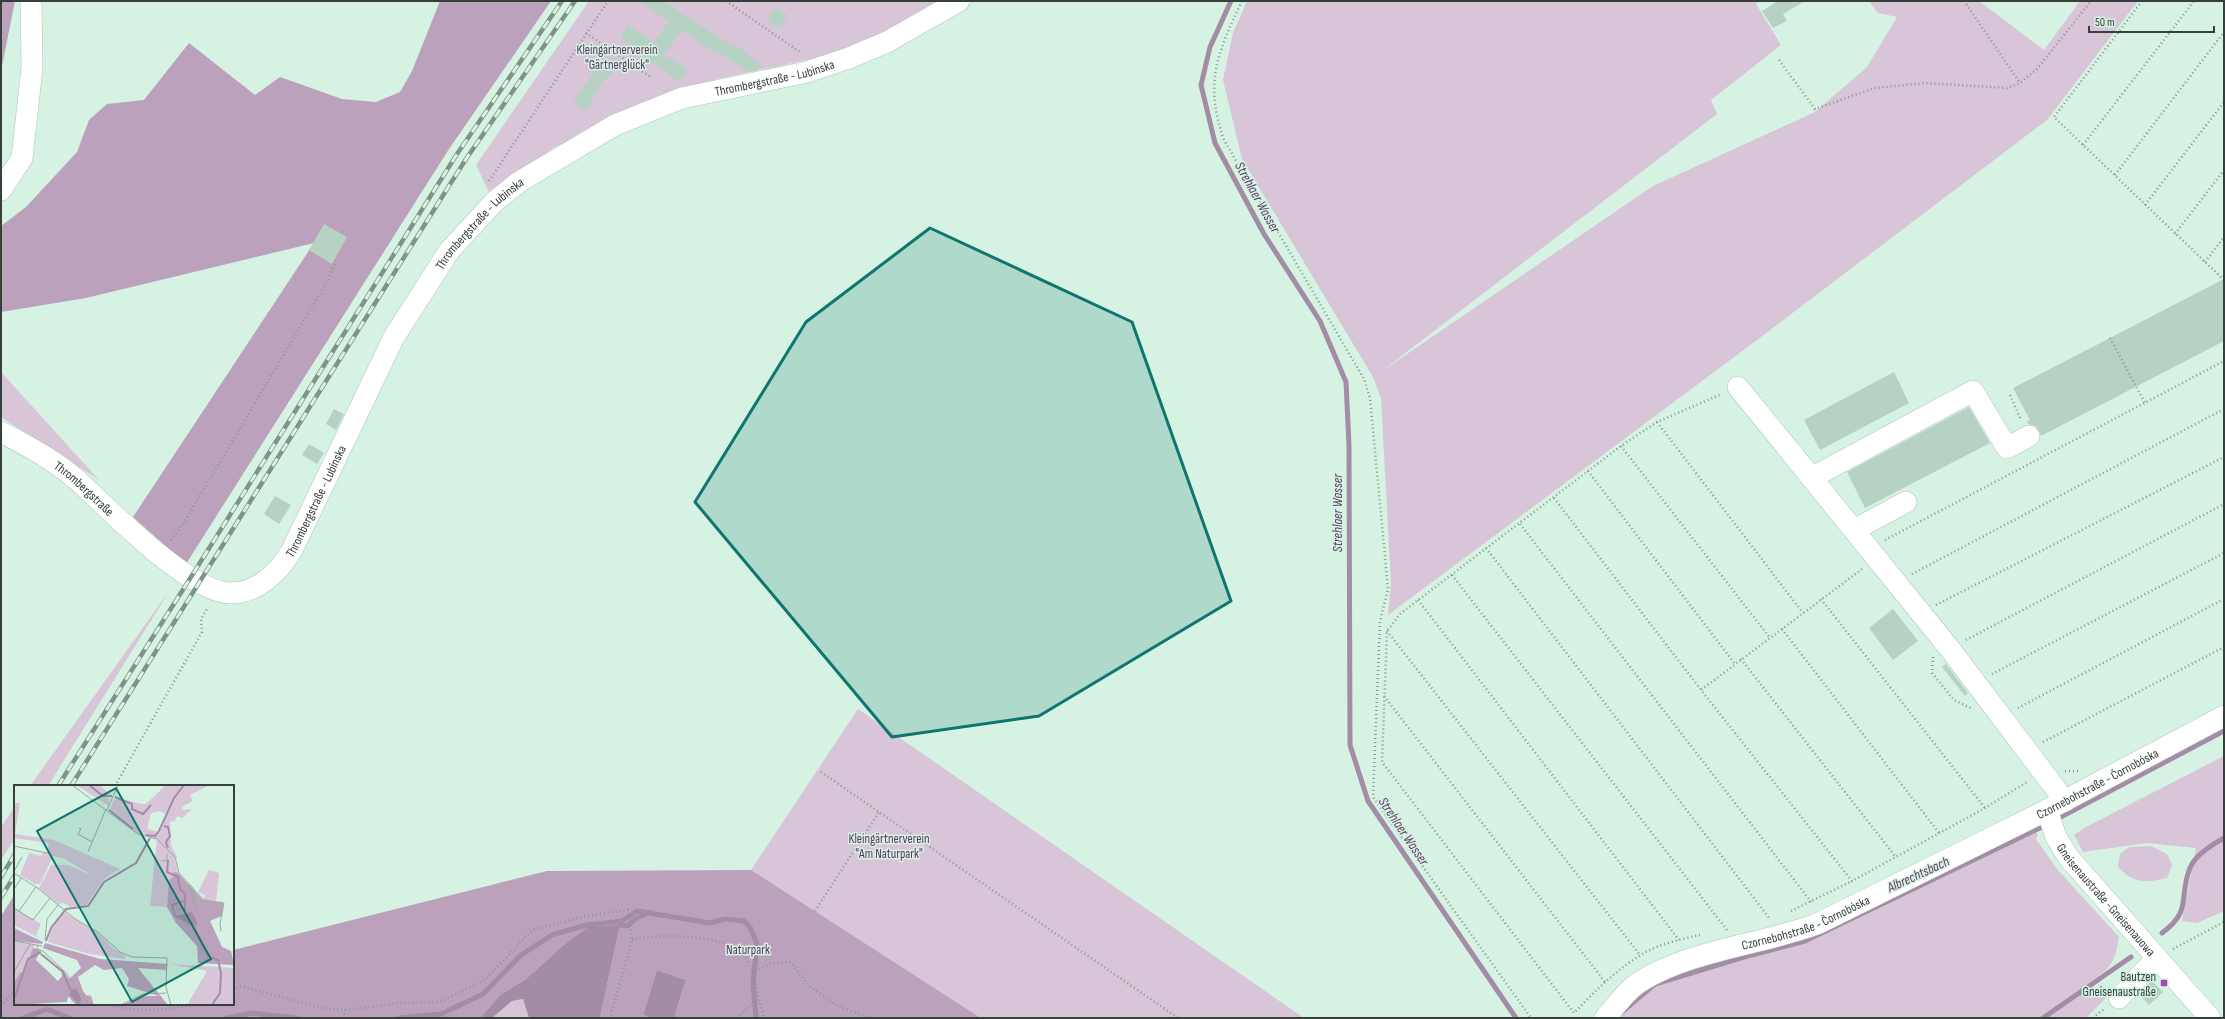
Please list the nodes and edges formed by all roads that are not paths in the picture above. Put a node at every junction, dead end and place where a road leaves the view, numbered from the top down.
1 (31, 1) edge
2 (959, 1) edge
3 (1, 190) edge
4 (1738, 387) road end
5 (1, 432) edge
6 (2029, 436) dead end
7 (1813, 478) junction
8 (1906, 502) dead end
9 (1854, 530) junction
10 (160, 556) joint
11 (2224, 716) edge
12 (2054, 817) junction
13 (2157, 958) junction
14 (2119, 998) dead end
15 (1605, 1018) edge
16 (2210, 1018) edge

1 - 3 street
2 - 10 street, Thrombergstraße - Lubinska
4 - 7 street, Gneisenaustraße -Gneisenauowa
5 - 10 street, Thrombergstraße
6 - 7 street
7 - 9 street, Gneisenaustraße -Gneisenauowa
8 - 9 street
9 - 12 street, Gneisenaustraße -Gneisenauowa
11 - 12 street, Czornebohstraße - Čornobóska
12 - 13 street, Gneisenaustraße -Gneisenauowa
12 - 15 street, Czornebohstraße - Čornobóska
13 - 14 street
13 - 16 street, Gneisenaustraße -Gneisenauowa

